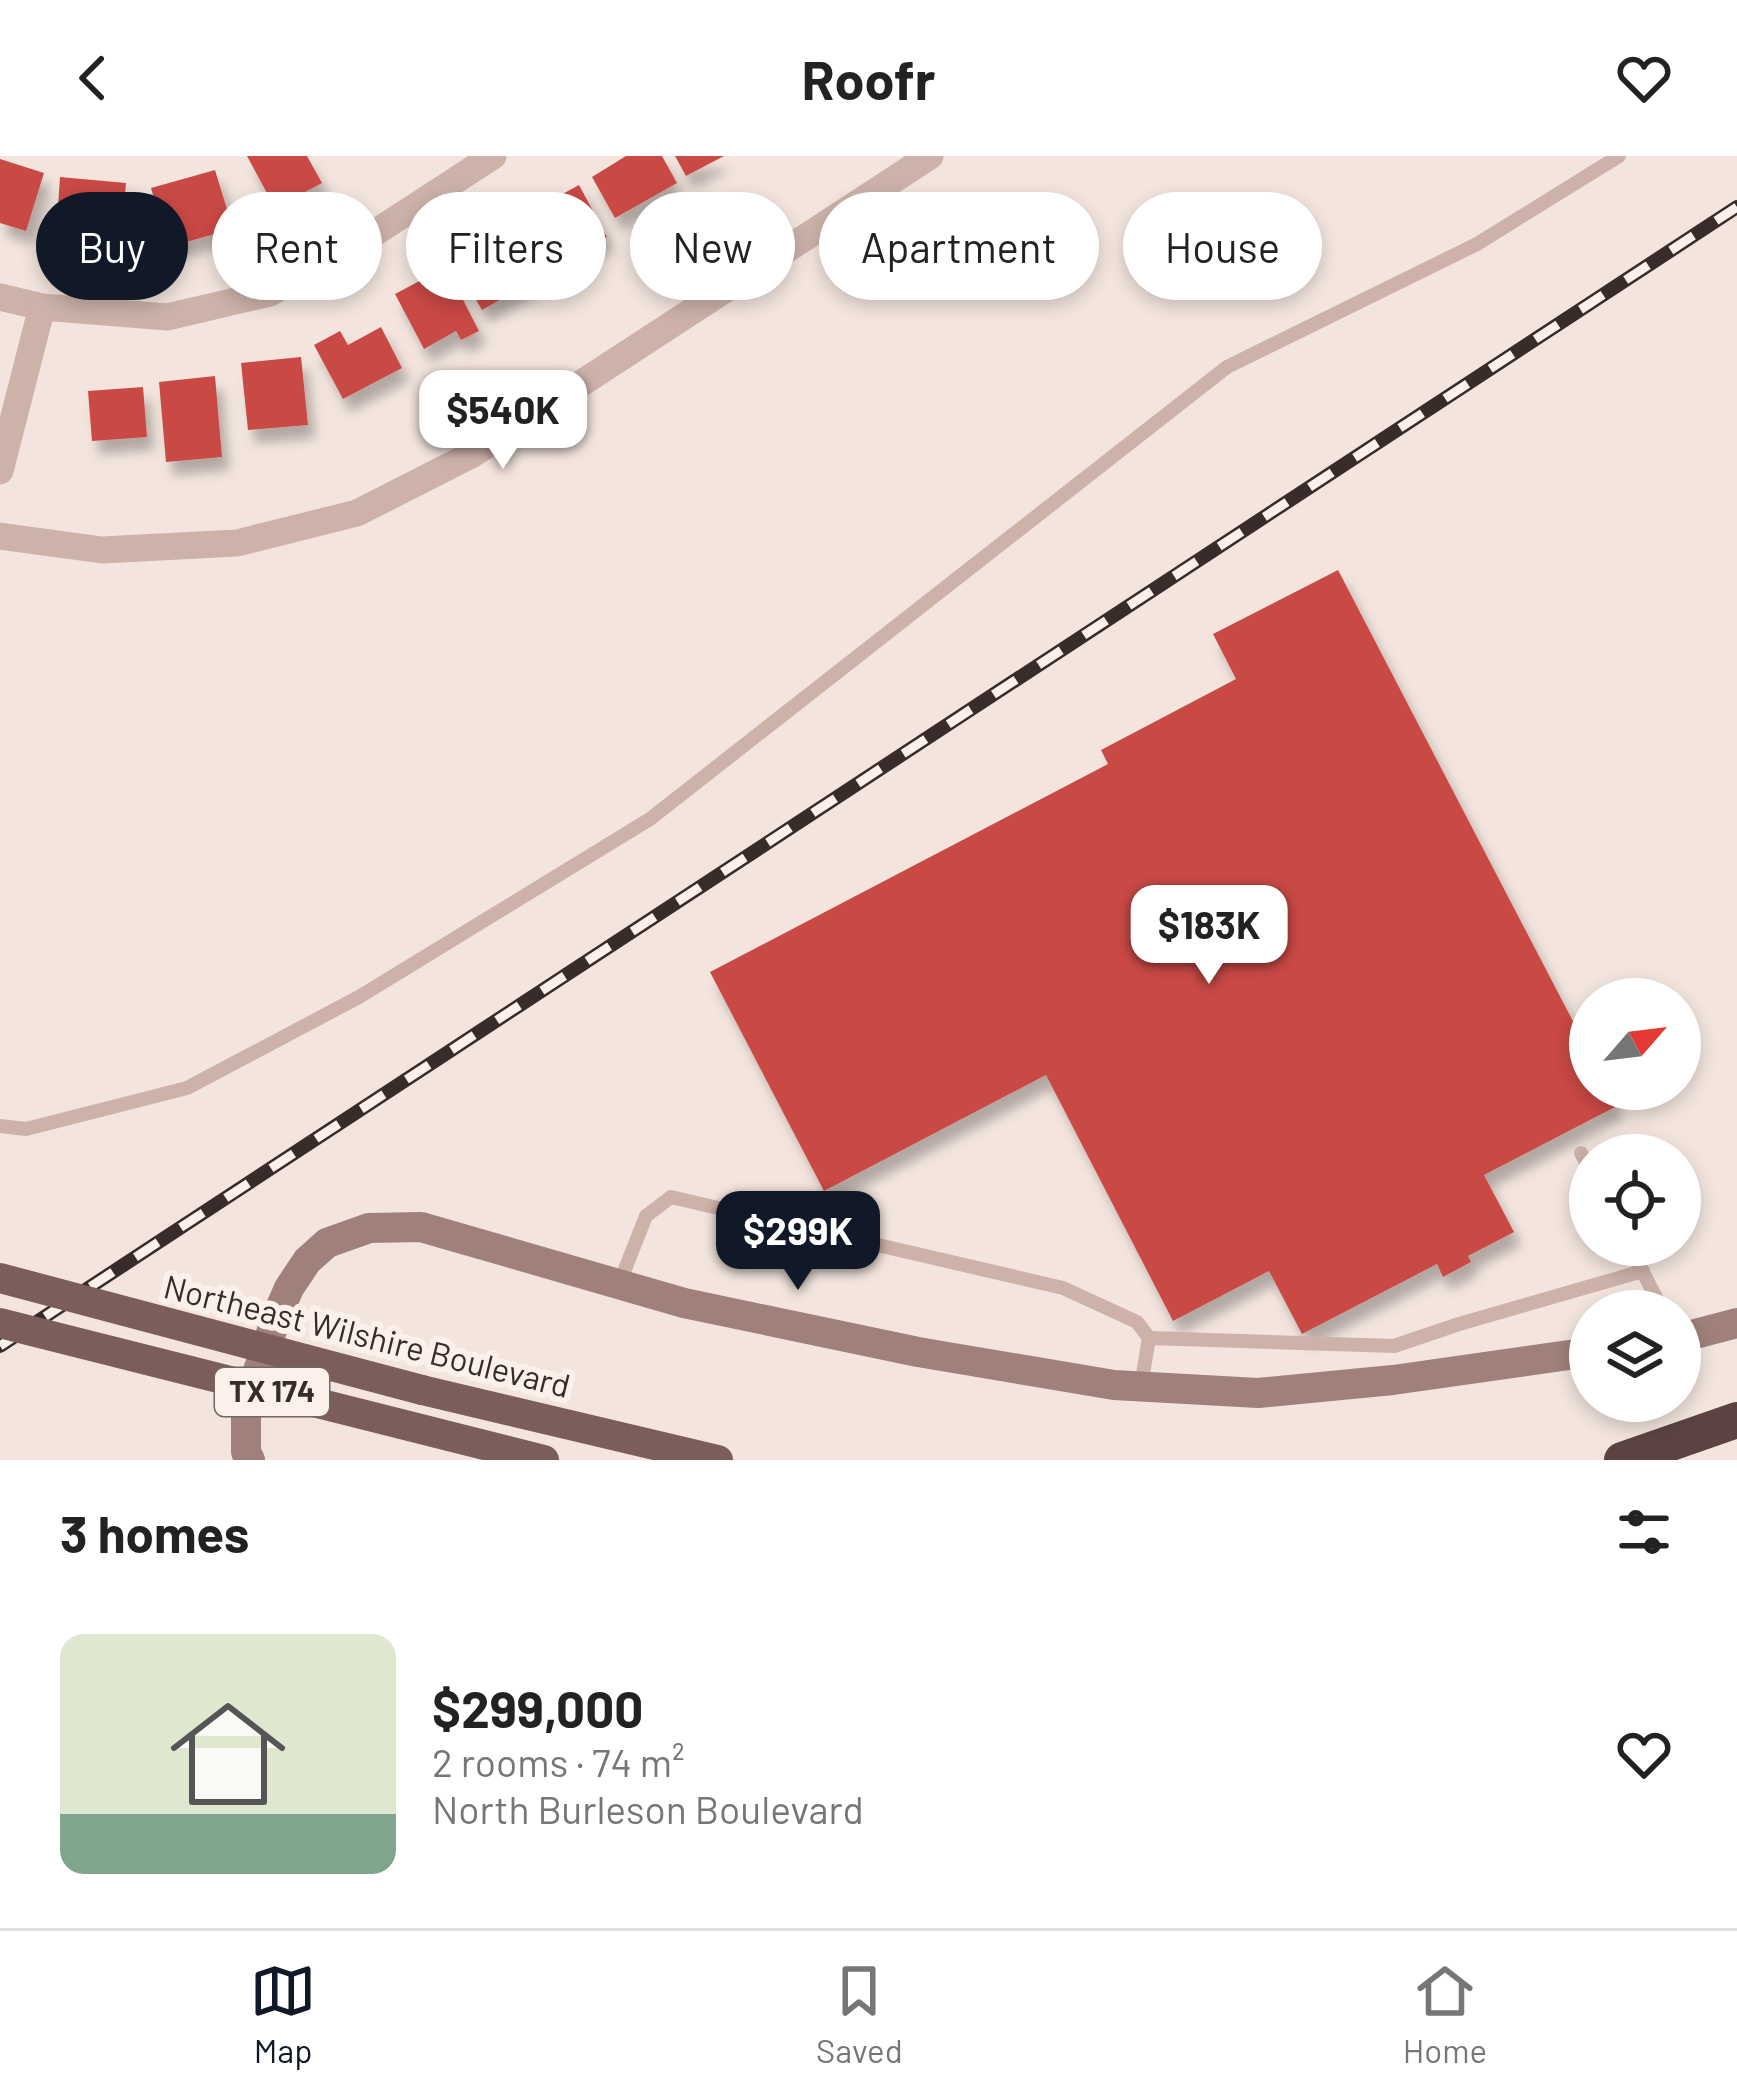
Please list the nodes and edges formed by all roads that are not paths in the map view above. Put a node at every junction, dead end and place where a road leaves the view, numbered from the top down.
1 (493, 156) edge
2 (930, 156) edge
3 (1619, 156) edge
4 (0, 297) edge
5 (42, 307) junction
6 (0, 471) edge
7 (0, 536) edge
8 (0, 1126) edge
9 (1640, 1266) edge
10 (1642, 1271) junction
11 (0, 1278) edge
12 (619, 1285) junction
13 (1652, 1290) edge
14 (0, 1323) edge
15 (1737, 1323) edge
16 (1701, 1332) edge
17 (1149, 1338) junction
18 (1569, 1355) edge
19 (1141, 1387) junction
20 (1737, 1420) edge
21 (250, 1460) edge
22 (544, 1460) edge
23 (718, 1460) edge
24 (1622, 1460) edge

1 - 5 street
2 - 7 street
3 - 8 lane
4 - 5 street
5 - 6 street
9 - 10 lane
10 - 13 lane
10 - 17 lane
11 - 23 main road, Northeast Wilshire Boulevard, bridge
12 - 17 lane
12 - 19 main road
12 - 21 main road
14 - 22 main road, TX 174, bridge
15 - 16 main road
17 - 19 lane
18 - 19 main road
20 - 24 highway

